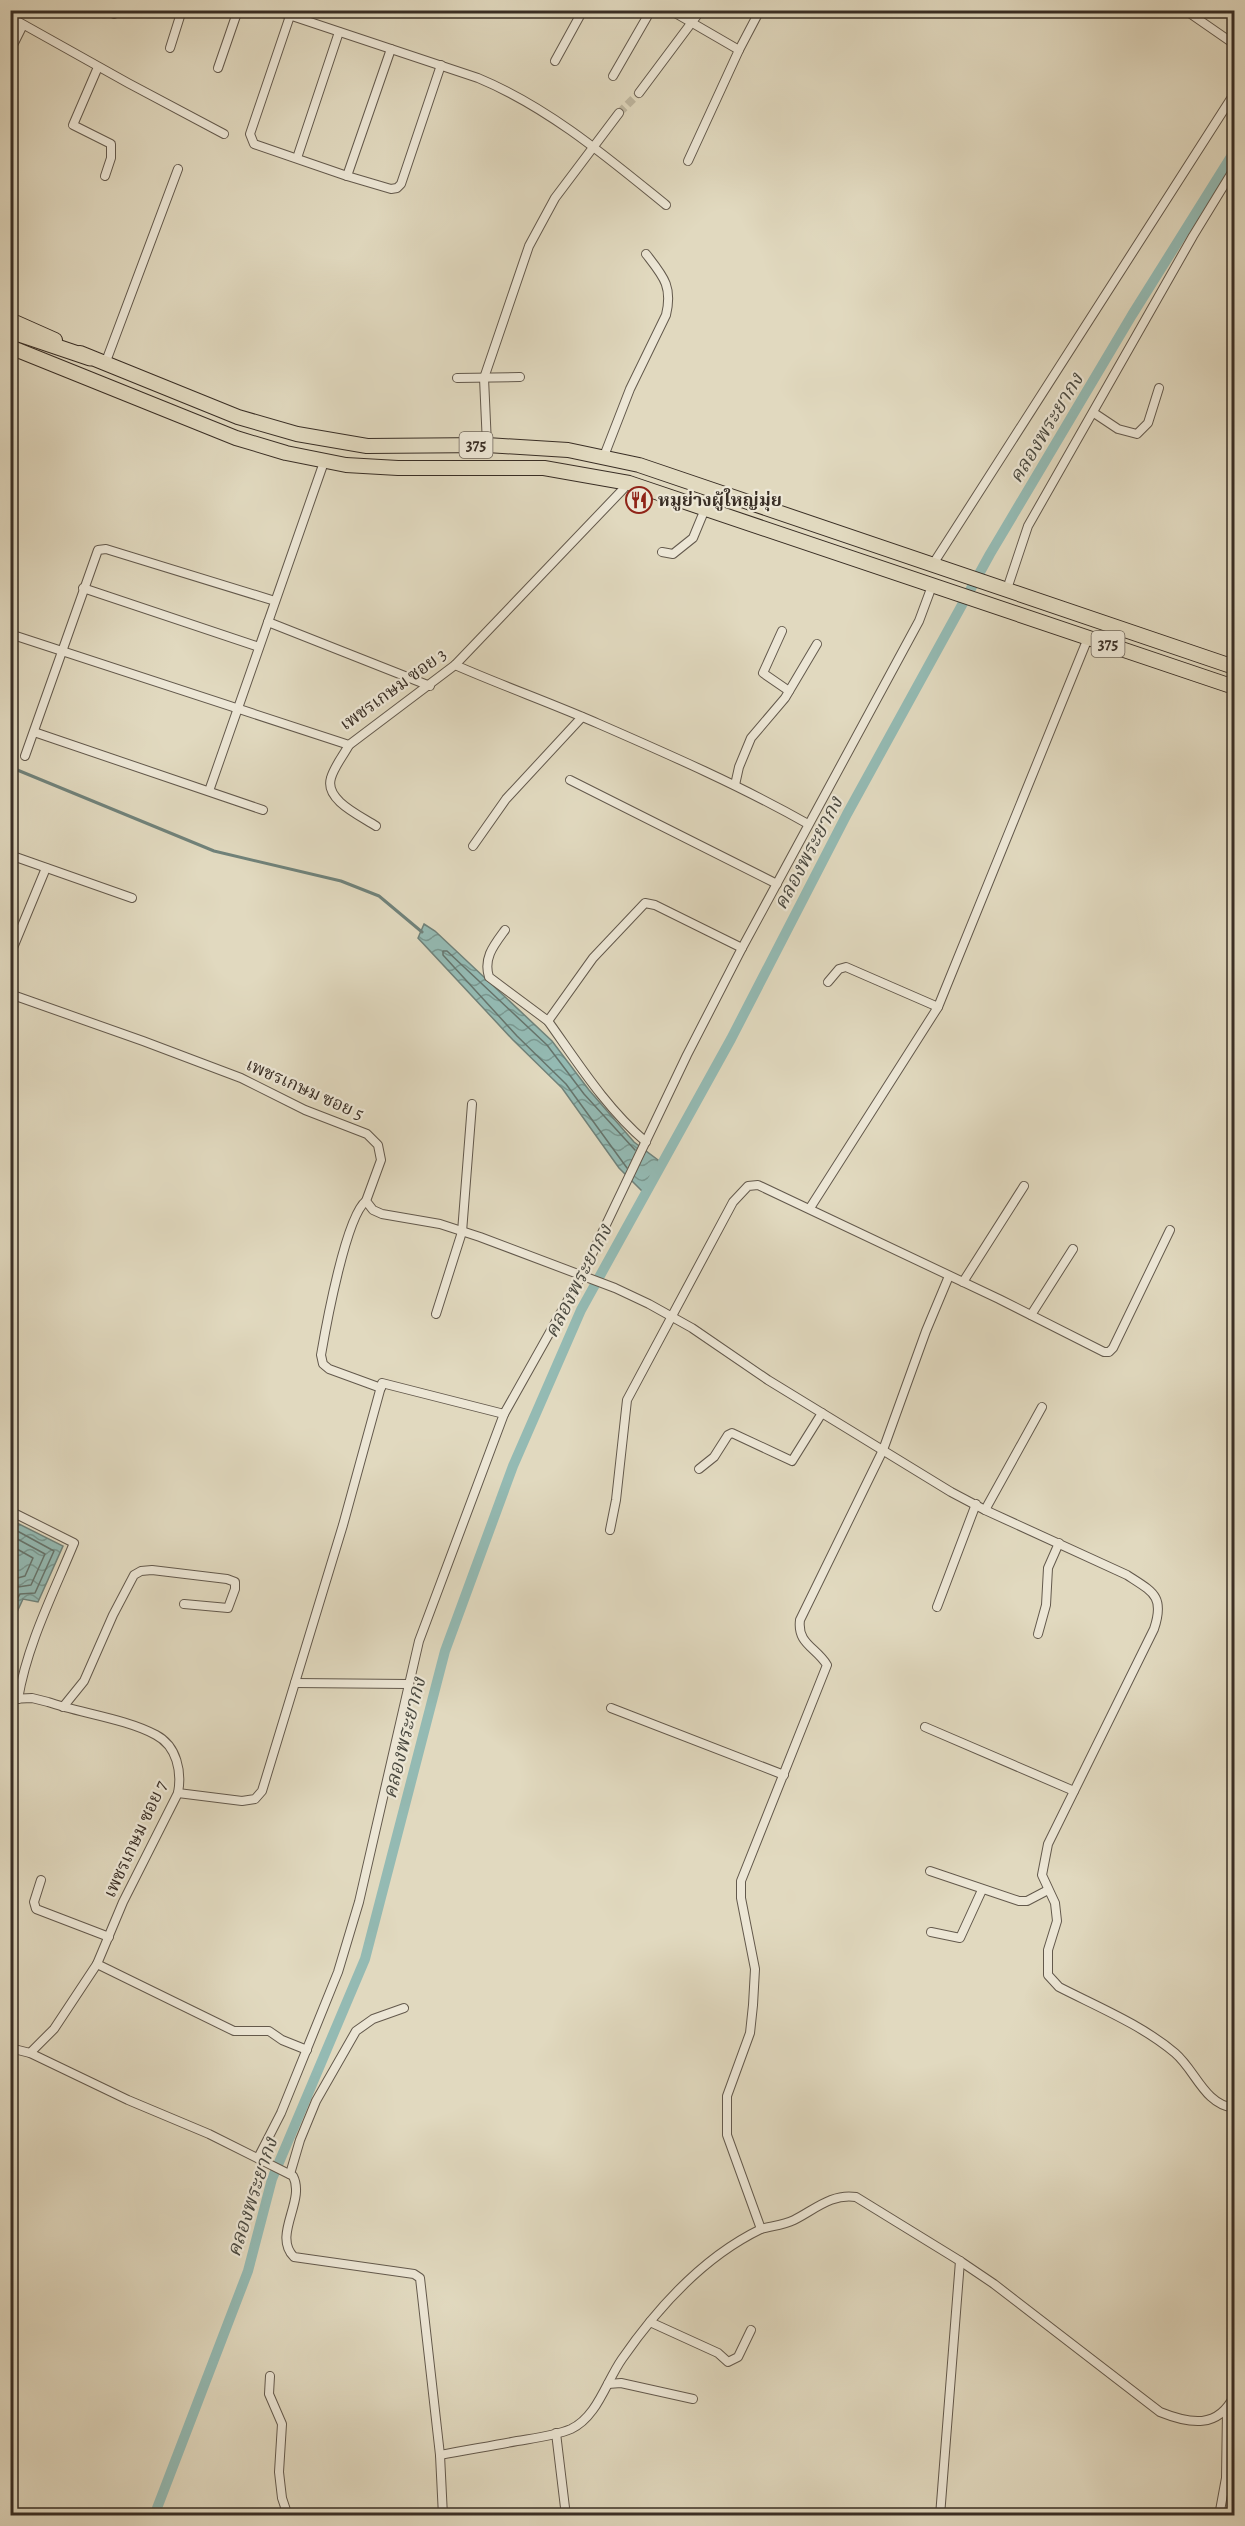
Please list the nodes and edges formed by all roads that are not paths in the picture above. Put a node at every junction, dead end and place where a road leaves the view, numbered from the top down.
1 (182, 10) edge
2 (238, 10) edge
3 (274, 10) edge
4 (583, 10) edge
5 (651, 10) edge
6 (670, 10) edge
7 (701, 10) edge
8 (760, 10) edge
9 (1185, 10) edge
10 (290, 16) junction
11 (10, 17) edge
12 (693, 23) junction
13 (23, 25) junction
14 (339, 32) junction
15 (1234, 45) edge
16 (170, 48) dead end
17 (391, 49) junction
18 (739, 50) junction
19 (10, 51) edge
20 (555, 61) dead end
21 (441, 65) junction
22 (98, 66) junction
23 (218, 68) dead end
24 (613, 76) dead end
25 (639, 93) tunnel mouth
26 (1234, 94) edge
27 (619, 113) tunnel mouth
28 (224, 134) dead end
29 (594, 147) junction
30 (297, 158) junction
31 (688, 161) dead end
32 (178, 169) dead end
33 (1234, 169) edge
34 (105, 176) dead end
35 (347, 176) junction
36 (666, 205) dead end
37 (646, 254) dead end
38 (10, 320) edge
39 (10, 331) edge
40 (10, 347) edge
41 (90, 358) junction
42 (105, 364) junction
43 (520, 377) dead end
44 (457, 378) dead end
45 (484, 378) junction
46 (1159, 388) dead end
47 (1094, 413) junction
48 (487, 445) junction
49 (604, 456) junction
50 (324, 462) junction
51 (629, 483) junction
52 (705, 509) junction
53 (662, 552) dead end
54 (939, 566) junction
55 (934, 586) junction
56 (83, 588) junction
57 (1007, 589) junction
58 (275, 602) junction
59 (268, 622) junction
60 (782, 631) dead end
61 (10, 634) edge
62 (1088, 638) junction
63 (817, 644) dead end
64 (259, 647) junction
65 (61, 652) junction
66 (455, 665) junction
67 (1234, 667) edge
68 (430, 686) junction
69 (1234, 687) edge
70 (789, 691) junction
71 (238, 709) junction
72 (582, 717) junction
73 (34, 732) junction
74 (349, 745) junction
75 (25, 756) dead end
76 (570, 780) dead end
77 (735, 785) junction
78 (209, 791) junction
79 (263, 810) dead end
80 (808, 824) junction
81 (376, 826) dead end
82 (473, 846) dead end
83 (10, 855) edge
84 (46, 868) junction
85 (777, 884) junction
86 (132, 898) dead end
87 (505, 930) dead end
88 (742, 948) junction
89 (10, 955) edge
90 (828, 982) dead end
91 (10, 994) edge
92 (938, 1007) junction
93 (548, 1021) junction
94 (472, 1104) dead end
95 (645, 1142) junction
96 (1024, 1185) dead end
97 (366, 1201) junction
98 (810, 1208) junction
99 (1170, 1230) dead end
100 (462, 1232) junction
101 (1073, 1249) dead end
102 (584, 1276) junction
103 (949, 1276) junction
104 (963, 1282) junction
105 (436, 1314) dead end
106 (1031, 1315) junction
107 (670, 1317) junction
108 (381, 1388) junction
109 (1042, 1407) dead end
110 (822, 1413) junction
111 (504, 1414) junction
112 (883, 1450) junction
113 (699, 1469) dead end
114 (976, 1504) junction
115 (985, 1510) junction
116 (10, 1511) edge
117 (610, 1530) dead end
118 (1059, 1543) junction
119 (184, 1604) dead end
120 (938, 1607) dead end
121 (1038, 1634) dead end
122 (295, 1683) junction
123 (408, 1684) junction
124 (14, 1699) edge
125 (63, 1707) junction
126 (612, 1708) dead end
127 (925, 1727) dead end
128 (784, 1775) junction
129 (1074, 1791) junction
130 (178, 1793) junction
131 (930, 1870) dead end
132 (41, 1880) dead end
133 (982, 1890) junction
134 (1048, 1890) junction
135 (931, 1932) dead end
136 (109, 1937) junction
137 (97, 1964) junction
138 (404, 2008) dead end
139 (10, 2048) edge
140 (307, 2050) junction
141 (30, 2053) junction
142 (1234, 2108) edge
143 (262, 2160) junction
144 (288, 2173) junction
145 (761, 2229) junction
146 (960, 2261) junction
147 (650, 2322) junction
148 (751, 2330) dead end
149 (270, 2376) dead end
150 (608, 2384) junction
151 (1234, 2396) edge
152 (693, 2399) dead end
153 (1227, 2410) junction
154 (556, 2433) junction
155 (440, 2455) junction
156 (1226, 2478) junction
157 (1234, 2486) edge
158 (288, 2516) edge
159 (443, 2516) edge
160 (566, 2516) edge
161 (940, 2516) edge
162 (1219, 2516) edge

1 - 16 street
2 - 23 street
3 - 10 street
4 - 20 street
5 - 24 street
6 - 12 street
7 - 12 street
8 - 18 street
9 - 15 street
10 - 14 street
10 - 30 street
11 - 13 street
12 - 18 street
12 - 25 street
13 - 19 street
13 - 22 street
14 - 17 street
14 - 30 street
17 - 21 street
17 - 35 street
18 - 31 street
21 - 29 street
21 - 35 street
22 - 28 street
22 - 34 street
26 - 54 street
27 - 29 street
29 - 36 street
29 - 45 street
30 - 35 street
32 - 42 street
33 - 47 street
37 - 49 street
38 - 41 main road, 375
39 - 41 highway
40 - 50 main road, 375
41 - 42 main road, 375
42 - 48 main road, 375
43 - 45 street
44 - 45 street
45 - 48 street
46 - 47 street
47 - 57 street
48 - 49 main road, 375
49 - 54 main road, 375
50 - 51 main road, 375
50 - 58 street
51 - 52 main road, 375
51 - 66 street, เพชรเกษม ซอย 3
52 - 53 street
52 - 55 main road, 375
54 - 57 main road, 375
55 - 62 main road, 375
55 - 80 street
56 - 58 street
56 - 64 street
56 - 65 street
57 - 67 main road, 375
58 - 59 street
59 - 64 street
59 - 68 street
60 - 70 street
61 - 65 street, เพชรเกษม ซอย 3
62 - 69 main road, 375
62 - 92 street
63 - 70 street
64 - 71 street
65 - 71 street, เพชรเกษม ซอย 3
65 - 73 street
66 - 68 street, เพชรเกษม ซอย 3
66 - 72 street
68 - 74 street, เพชรเกษม ซอย 3
70 - 77 street
71 - 74 street, เพชรเกษม ซอย 3
71 - 78 street
72 - 77 street
72 - 82 street
73 - 75 street
73 - 78 street
74 - 81 street
76 - 85 street
77 - 80 street
78 - 79 street
80 - 85 street
83 - 84 street
84 - 86 street
84 - 89 street
85 - 88 street
87 - 93 street
88 - 93 street
88 - 95 street
90 - 92 street
91 - 97 street, เพชรเกษม ซอย 5
92 - 98 street
93 - 95 street
94 - 100 street
95 - 102 street
96 - 104 street
97 - 100 street
97 - 108 street, เพชรเกษม ซอย 5
98 - 103 street
98 - 107 street
99 - 106 street
100 - 102 street
100 - 105 street
101 - 106 street
102 - 107 street
102 - 111 street
103 - 104 street
103 - 112 street
104 - 106 street
107 - 110 street
107 - 117 street
108 - 111 street, เพชรเกษม ซอย 5
108 - 122 street
109 - 115 street
110 - 112 street
110 - 113 street
111 - 123 street
112 - 114 street
112 - 128 street
114 - 115 street
114 - 120 street
115 - 118 street
116 - 124 street
118 - 121 street
118 - 129 street
119 - 125 street
122 - 123 street
122 - 130 street
123 - 140 street
124 - 125 street, เพชรเกษม ซอย 7
125 - 130 street, เพชรเกษม ซอย 7
126 - 128 street
127 - 129 street
128 - 145 street
129 - 134 street
130 - 136 street, เพชรเกษม ซอย 7
131 - 133 street
132 - 136 street
133 - 134 street
133 - 135 street
134 - 142 street
136 - 137 street, เพชรเกษม ซอย 7
137 - 140 street
137 - 141 street, เพชรเกษม ซอย 7
138 - 144 street
139 - 141 street
140 - 143 street
141 - 143 street
143 - 144 street
144 - 155 street
145 - 146 street
145 - 147 street
146 - 153 street
146 - 161 street
147 - 148 street
147 - 150 street
149 - 158 street
150 - 152 street
150 - 154 street
151 - 153 street
153 - 156 street
154 - 155 street
154 - 160 street
155 - 159 street
156 - 157 street
156 - 162 street

